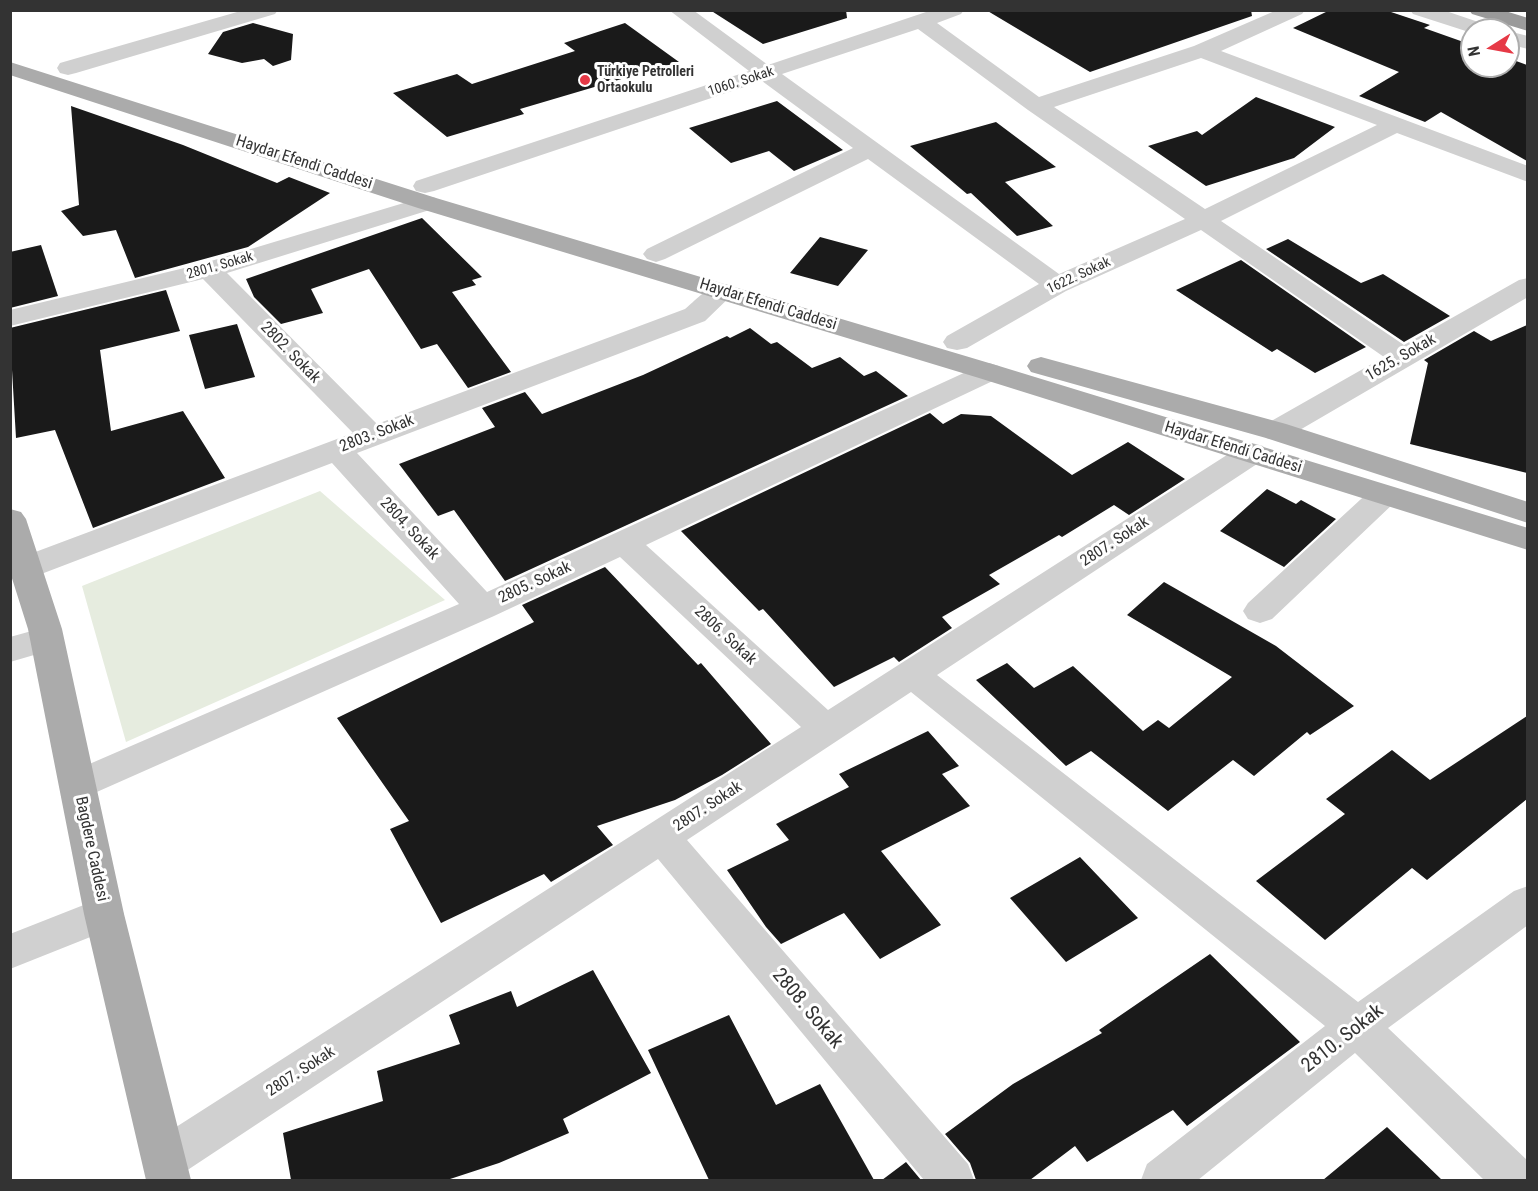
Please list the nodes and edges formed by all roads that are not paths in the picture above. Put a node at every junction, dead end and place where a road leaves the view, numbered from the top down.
1 (268, 10) edge
2 (679, 10) edge
3 (954, 10) edge
4 (1294, 10) edge
5 (1420, 10) edge
6 (1479, 10) edge
7 (921, 21) junction
8 (1460, 22) edge
9 (1527, 25) edge
10 (10, 47) edge
11 (1202, 51) junction
12 (10, 68) edge
13 (68, 68) junction
14 (767, 73) junction
15 (1036, 105) junction
16 (1396, 125) junction
17 (869, 149) junction
18 (1527, 175) edge
19 (426, 194) junction
20 (1205, 219) junction
21 (656, 254) junction
22 (209, 270) junction
23 (1057, 285) junction
24 (1527, 286) edge
25 (723, 291) junction
26 (10, 318) edge
27 (957, 342) junction
28 (1403, 357) junction
29 (989, 372) junction
30 (372, 436) junction
31 (1264, 442) junction
32 (336, 449) junction
33 (1384, 495) junction
34 (1527, 513) edge
35 (10, 519) edge
36 (1527, 539) edge
37 (624, 543) junction
38 (25, 568) junction
39 (482, 608) junction
40 (1260, 611) dead end
41 (46, 639) junction
42 (10, 650) edge
43 (912, 674) junction
44 (827, 730) junction
45 (77, 786) junction
46 (662, 837) junction
47 (1527, 903) edge
48 (104, 914) junction
49 (10, 952) edge
50 (1357, 1026) junction
51 (166, 1170) edge
52 (952, 1180) edge
53 (1163, 1180) edge
54 (1515, 1180) edge

1 - 13 street
2 - 14 street
3 - 7 street, 1060. Sokak
4 - 11 street
5 - 8 street
6 - 9 highway
7 - 14 street, 1060. Sokak
7 - 15 street
10 - 13 main road, Haydar Efendi Caddesi
11 - 15 street
11 - 16 street
12 - 19 main road, Haydar Efendi Caddesi
13 - 19 main road, Haydar Efendi Caddesi
14 - 17 street
14 - 19 street, 1060. Sokak
15 - 20 street
16 - 18 street
16 - 20 street, 1622. Sokak
17 - 21 street
17 - 23 street
19 - 21 main road, Haydar Efendi Caddesi
19 - 22 street, 2801. Sokak
19 - 25 main road, Haydar Efendi Caddesi
20 - 23 street, 1622. Sokak
20 - 28 street
21 - 27 main road, Haydar Efendi Caddesi
22 - 26 street, 2801. Sokak
22 - 30 street, 2802. Sokak
23 - 27 street, 1622. Sokak
24 - 28 street, 1625. Sokak
25 - 29 main road, Haydar Efendi Caddesi
25 - 30 street, 2803. Sokak
27 - 31 main road, Haydar Efendi Caddesi
28 - 31 street, 1625. Sokak
29 - 31 main road, Haydar Efendi Caddesi
29 - 37 street, 2805. Sokak
30 - 32 street, 2803. Sokak
31 - 33 main road, Haydar Efendi Caddesi
31 - 34 main road, Haydar Efendi Caddesi
31 - 43 street, 2807. Sokak
32 - 38 street, 2803. Sokak
32 - 39 street, 2804. Sokak
33 - 36 main road, Haydar Efendi Caddesi
33 - 40 street
35 - 38 main road, Bagdere Caddesi
37 - 39 street, 2805. Sokak
37 - 44 street, 2806. Sokak
38 - 41 main road, Bagdere Caddesi
39 - 45 street, 2805. Sokak
41 - 42 street
41 - 45 main road, Bagdere Caddesi
43 - 44 street, 2807. Sokak
43 - 50 street
44 - 46 street, 2807. Sokak
45 - 48 main road, Bagdere Caddesi
46 - 51 street, 2807. Sokak
46 - 52 street, 2808. Sokak
47 - 50 street, 2810. Sokak
48 - 49 street
48 - 51 main road, Bagdere Caddesi
50 - 53 street, 2810. Sokak
50 - 54 street

